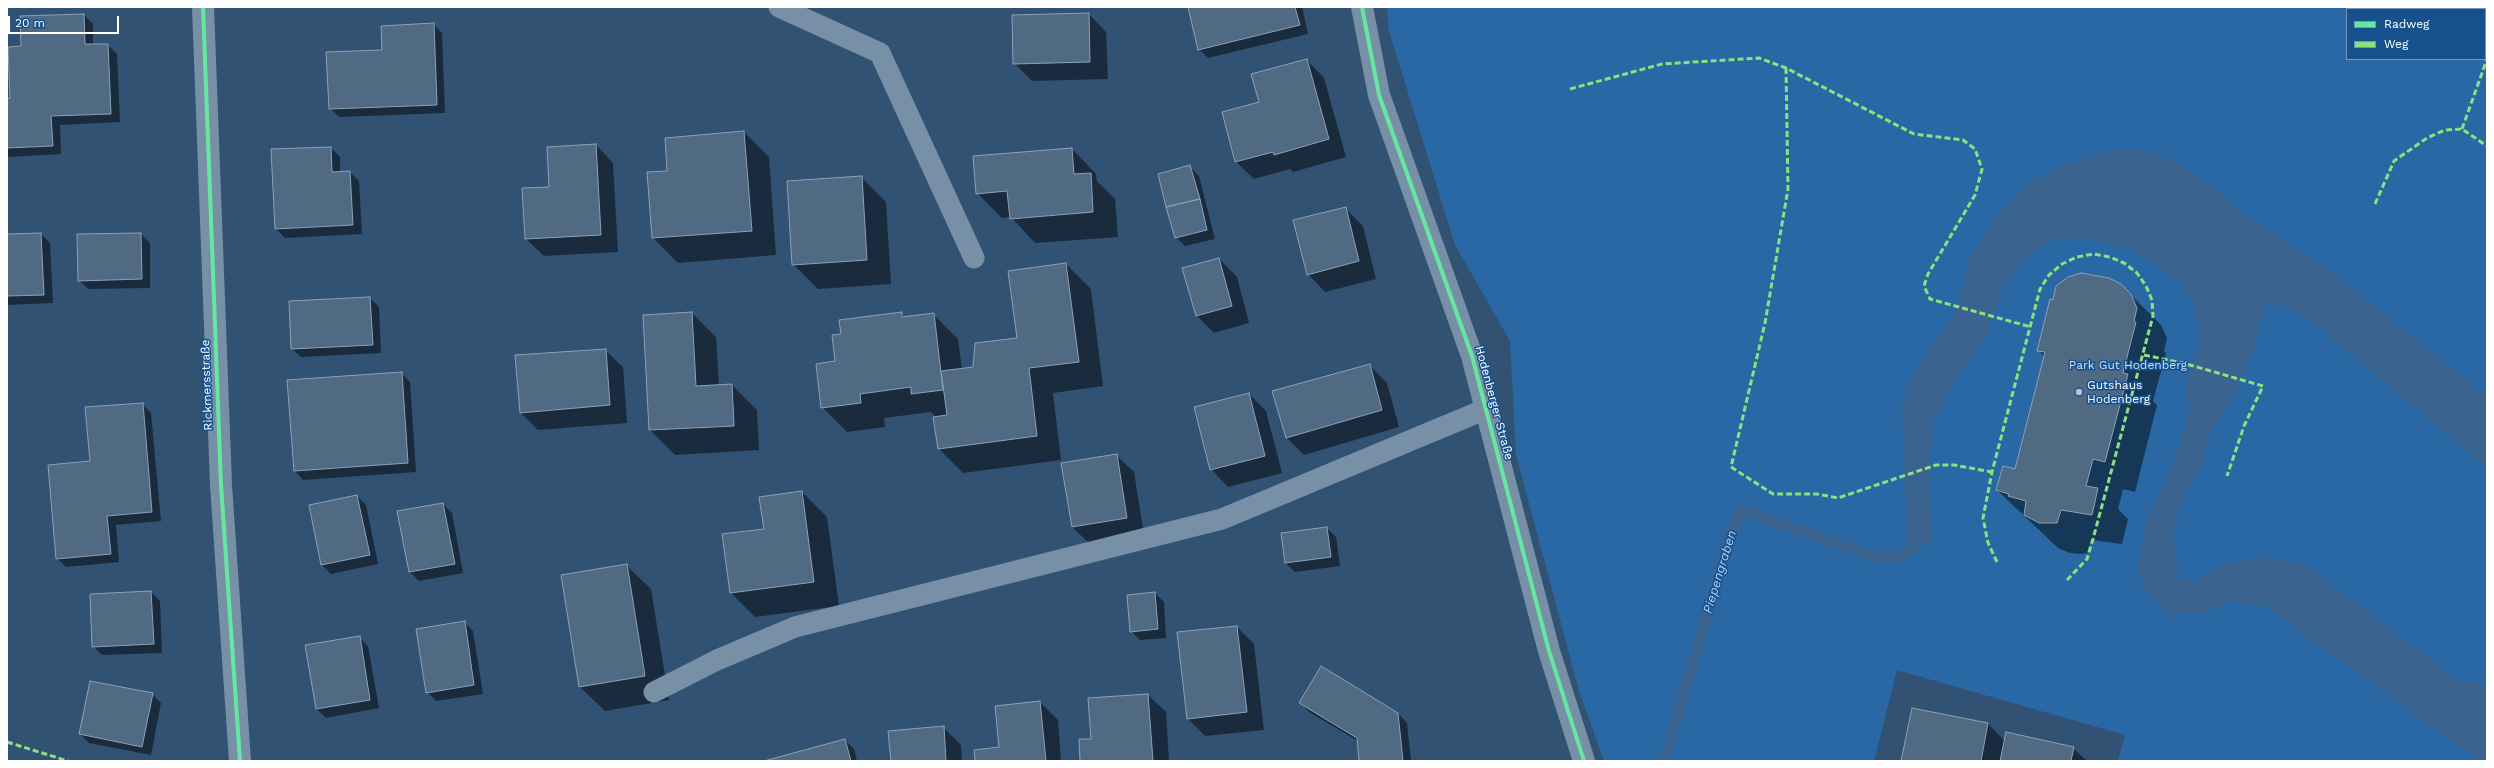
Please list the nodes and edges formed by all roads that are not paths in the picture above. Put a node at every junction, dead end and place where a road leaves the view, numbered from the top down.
1 (203, 7) edge
2 (779, 7) edge
3 (1362, 7) edge
4 (974, 258) dead end
5 (1486, 409) junction
6 (654, 692) dead end
7 (240, 761) edge
8 (1584, 761) edge

1 - 7 street, Rickmersstraße
2 - 4 lane
3 - 5 street, Hodenberger Straße
5 - 6 lane
5 - 8 street, Hodenberger Straße

